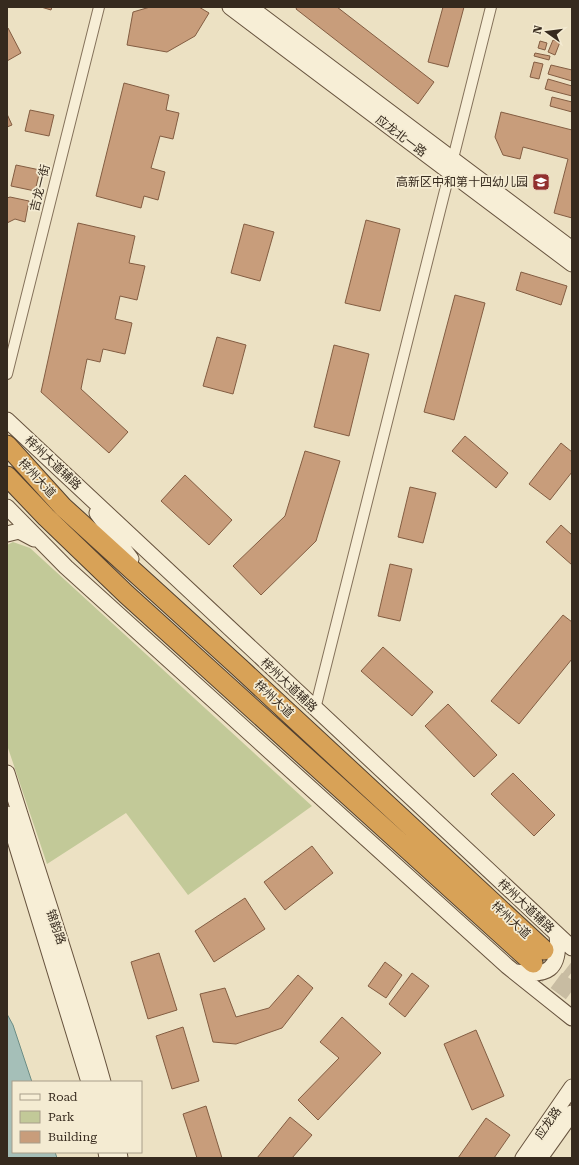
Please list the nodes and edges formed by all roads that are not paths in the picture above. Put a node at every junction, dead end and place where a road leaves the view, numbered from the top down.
1 (99, 7) edge
2 (230, 7) edge
3 (250, 7) edge
4 (491, 7) edge
5 (451, 167) junction
6 (572, 249) edge
7 (572, 264) edge
8 (7, 374) edge
9 (7, 420) edge
10 (7, 446) edge
11 (7, 476) edge
12 (81, 490) junction
13 (7, 507) edge
14 (7, 534) edge
15 (42, 543) junction
16 (76, 576) junction
17 (167, 601) junction
18 (315, 709) junction
19 (271, 726) junction
20 (7, 773) edge
21 (7, 814) edge
22 (12, 845) edge
23 (557, 935) junction
24 (572, 948) edge
25 (515, 972) junction
26 (572, 1018) edge
27 (89, 1081) edge
28 (103, 1081) edge
29 (572, 1087) edge
30 (572, 1113) edge
31 (523, 1158) edge
32 (540, 1158) edge

1 - 8 street, 吉龙一街
2 - 5 main road, 应龙北一路
3 - 5 main road, 应龙北一路
4 - 5 street
5 - 6 main road, 应龙北一路
5 - 7 main road, 应龙北一路
5 - 18 street
9 - 12 main road, 梓州大道辅路
10 - 17 highway, 梓州大道
11 - 19 highway, 梓州大道
12 - 17 main road
12 - 18 main road, 梓州大道辅路
13 - 15 main road
14 - 15 main road
15 - 16 main road
16 - 19 main road
16 - 25 main road
17 - 19 highway, 梓州大道
18 - 23 main road, 梓州大道辅路
20 - 28 main road, 锦韵路
21 - 22 main road, 锦韵路
22 - 27 main road, 锦韵路
23 - 24 main road, 梓州大道辅路
23 - 25 main road
25 - 26 main road
29 - 31 main road, 应龙路
30 - 32 main road, 应龙路

